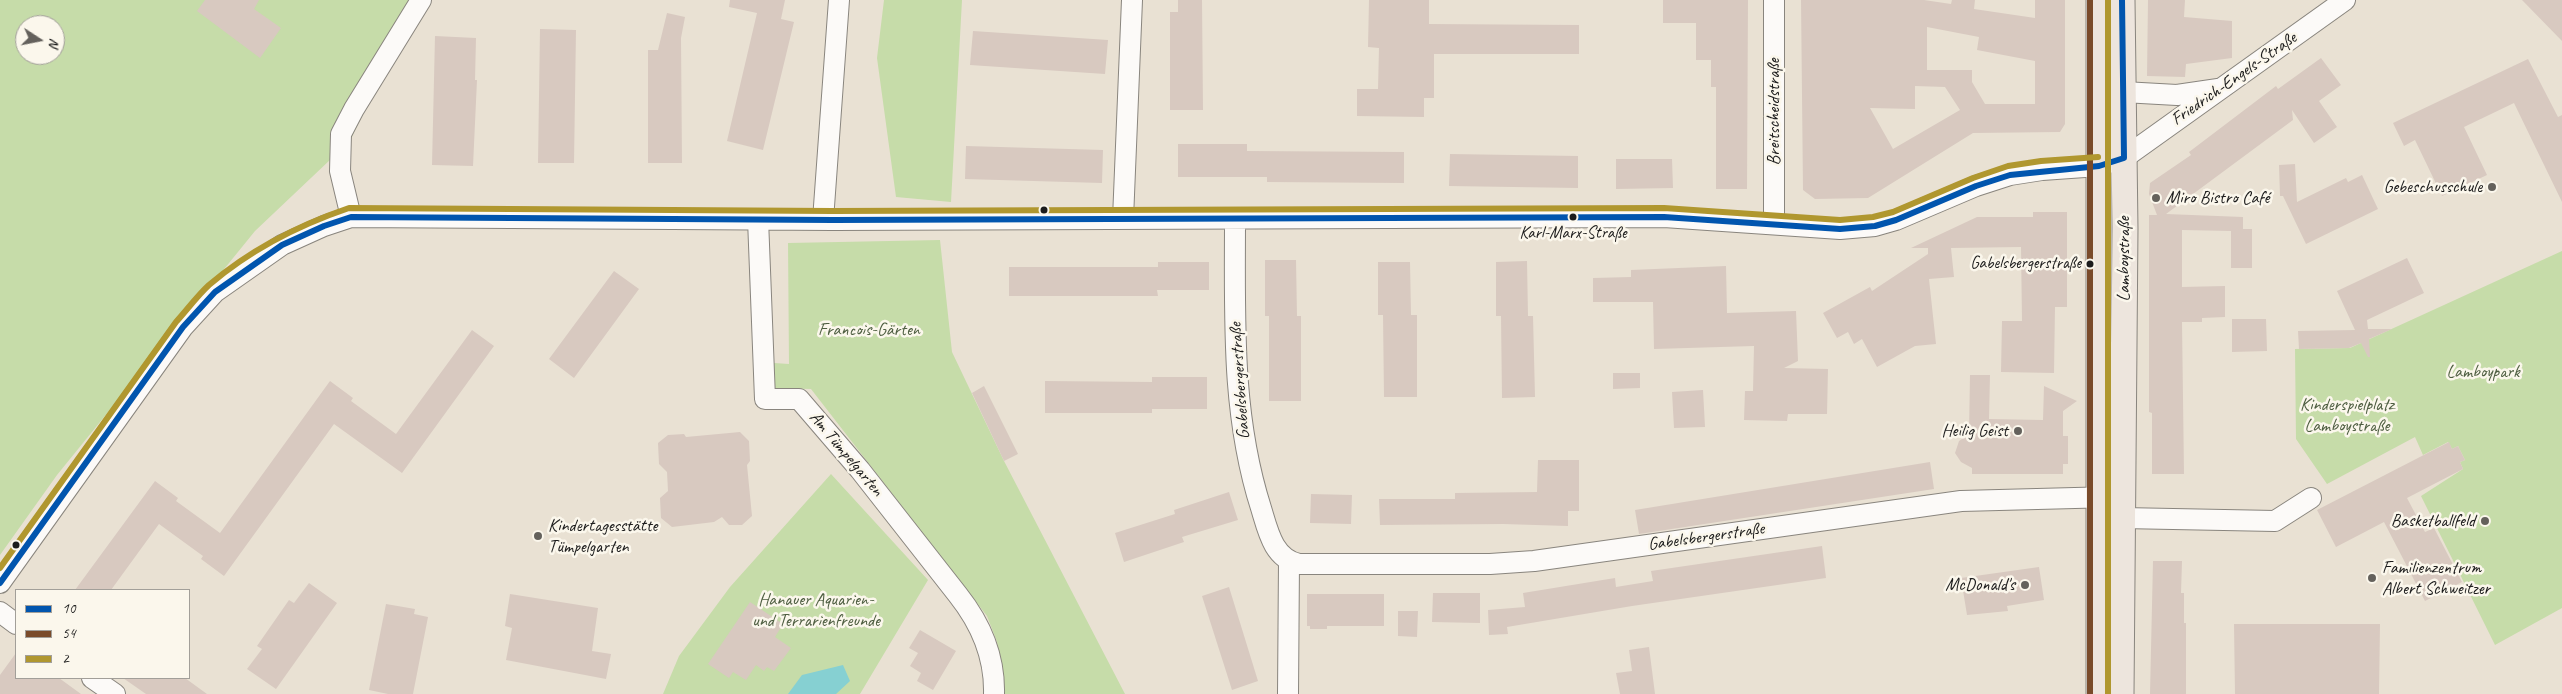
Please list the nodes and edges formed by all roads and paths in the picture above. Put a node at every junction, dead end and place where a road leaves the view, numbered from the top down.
1 (421, 0) edge
2 (839, 0) edge
3 (1132, 0) edge
4 (1774, 0) edge
5 (2098, 0) edge
6 (2122, 0) edge
7 (2345, 0) edge
8 (2225, 88) junction
9 (2123, 92) junction
10 (2124, 158) junction
11 (2099, 166) junction
12 (351, 217) junction
13 (758, 219) junction
14 (1123, 219) junction
15 (823, 220) junction
16 (1235, 220) junction
17 (1774, 224) junction
18 (2311, 498) dead end
19 (2115, 504) junction
20 (1289, 561) junction
21 (0, 583) edge
22 (0, 612) edge
23 (15, 623) edge
24 (93, 679) edge
25 (115, 694) edge
26 (994, 694) edge
27 (1288, 694) edge
28 (2099, 694) edge
29 (2121, 694) edge

1 - 12 street
2 - 15 street
3 - 14 street
4 - 17 street, Breitscheidstraße
5 - 11 main road, Lamboystraße
6 - 9 main road, Lamboystraße
7 - 8 street, Friedrich-Engels-Straße
8 - 9 street
8 - 10 street, Friedrich-Engels-Straße
9 - 10 main road, Lamboystraße
10 - 11 street
10 - 19 main road, Lamboystraße
11 - 17 street
11 - 19 main road, Lamboystraße
12 - 13 street
12 - 21 street
13 - 15 street
13 - 26 street, Am Tümpelgarten
14 - 15 street
14 - 16 street
16 - 17 street
16 - 20 street, Gabelsbergerstraße
18 - 19 street
19 - 20 street, Gabelsbergerstraße
19 - 28 main road, Lamboystraße
19 - 29 main road, Lamboystraße
20 - 27 street
22 - 23 street
24 - 25 street

